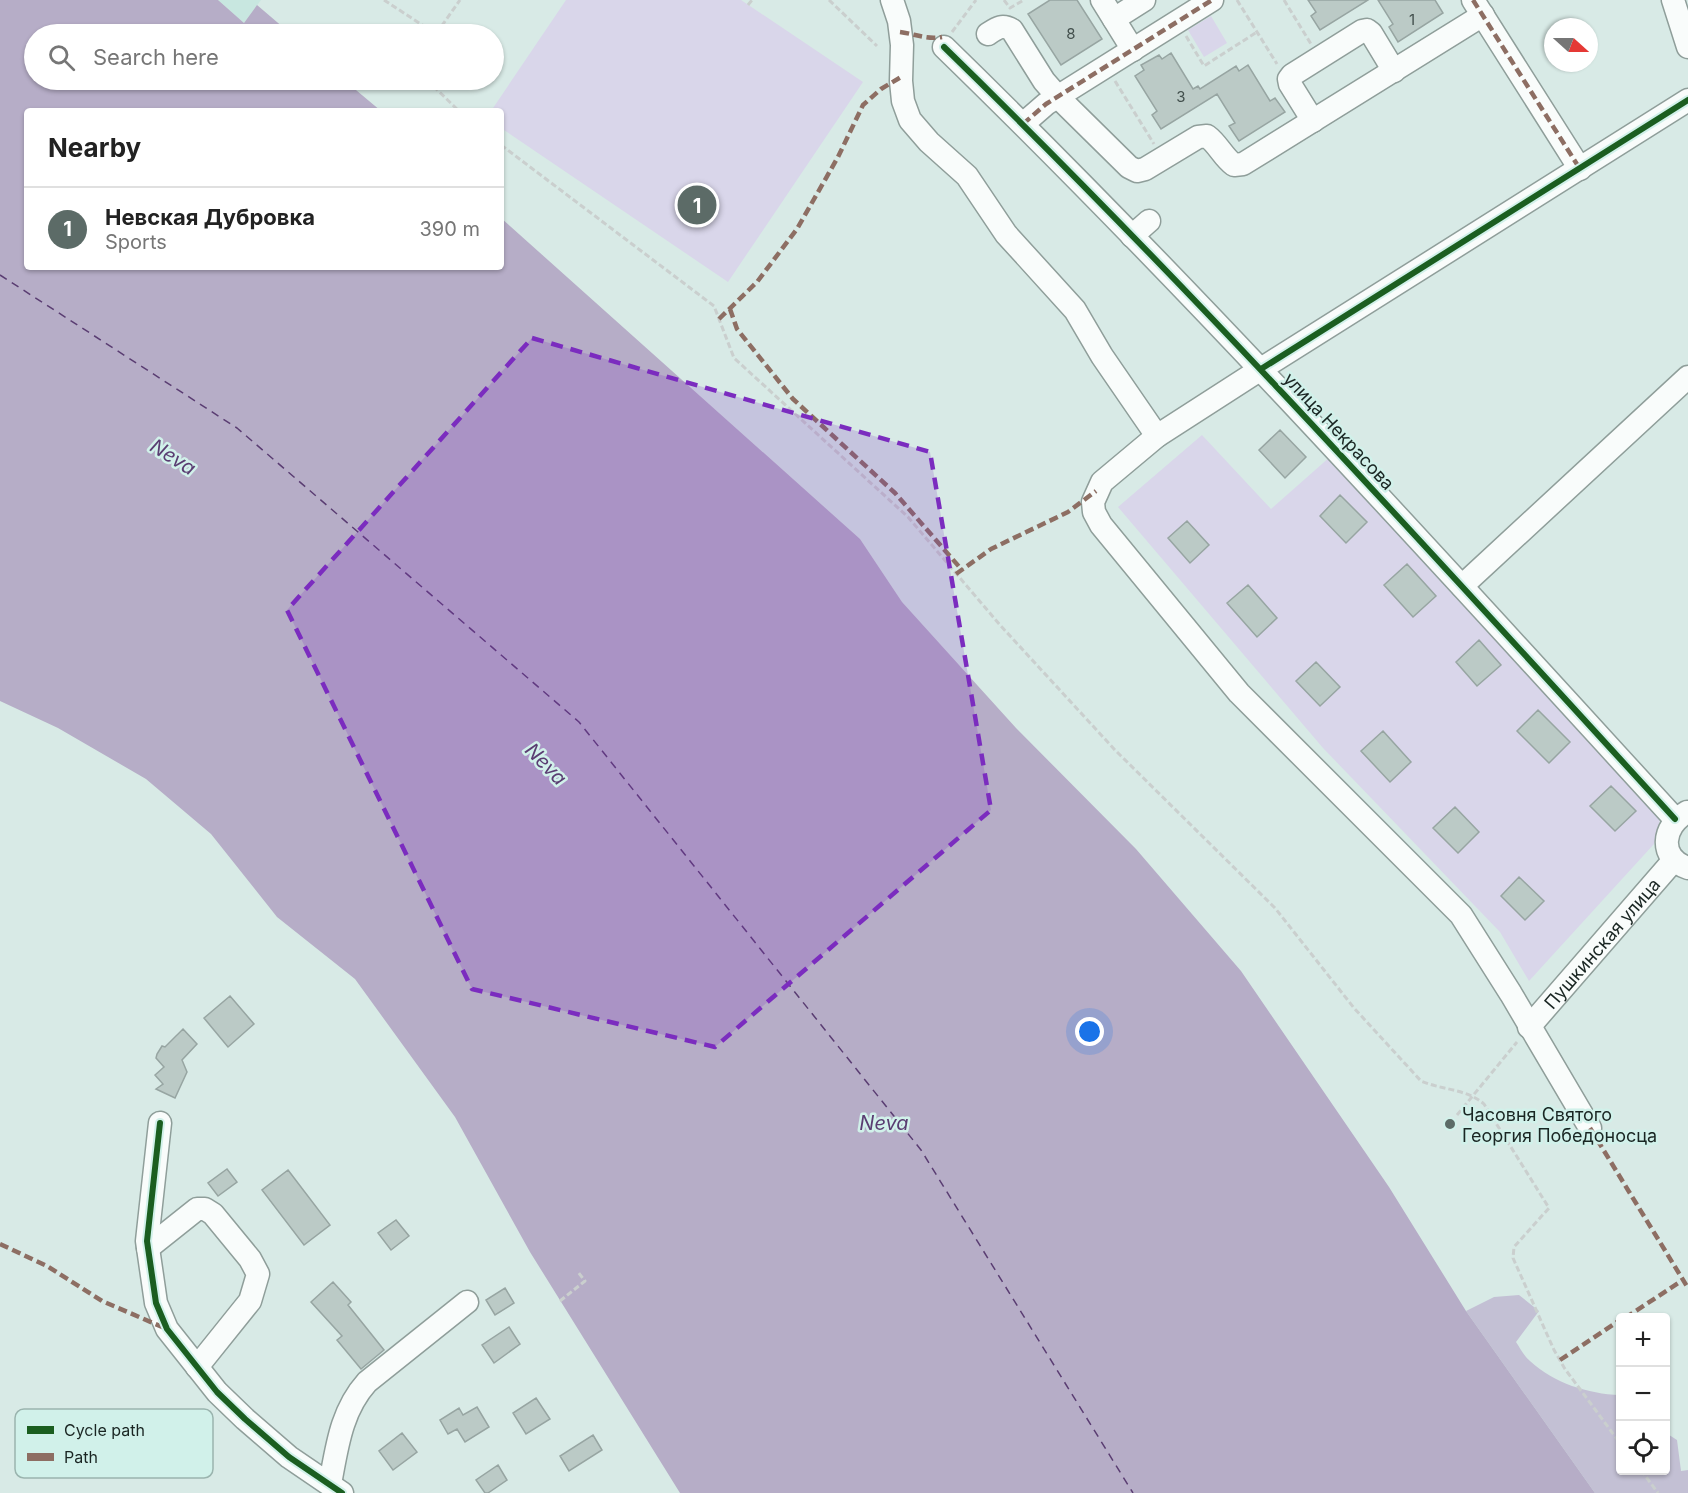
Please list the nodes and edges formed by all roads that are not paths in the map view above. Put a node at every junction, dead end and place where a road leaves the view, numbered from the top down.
1 (892, 0) edge
2 (1144, 0) edge
3 (1673, 0) edge
4 (1199, 3) edge
5 (1478, 8) edge
6 (1108, 10) edge
7 (988, 34) dead end
8 (946, 42) road end
9 (1688, 47) edge
10 (1133, 50) junction
11 (1394, 70) junction
12 (1058, 97) junction
13 (1688, 100) edge
14 (1312, 121) junction
15 (1023, 124) junction
16 (1580, 169) junction
17 (1261, 369) junction
18 (1688, 376) edge
19 (1157, 436) junction
20 (1462, 585) junction
21 (1682, 816) edge
22 (1681, 864) edge
23 (1529, 1027) junction
24 (159, 1124) dead end
25 (1590, 1128) dead end
26 (148, 1248) junction
27 (467, 1302) dead end
28 (197, 1367) junction
29 (336, 1488) edge

1 - 19 street
2 - 6 street
3 - 9 street
4 - 10 street
5 - 11 street
5 - 16 street
6 - 10 street
7 - 12 street
8 - 15 street, улица Некрасова
10 - 12 street
11 - 14 street
11 - 14 street
12 - 14 street
12 - 15 street
13 - 16 street
15 - 17 street, улица Некрасова
16 - 17 street
17 - 19 street
17 - 20 street, улица Некрасова
18 - 20 street
19 - 23 street
20 - 21 street, улица Некрасова
21 - 22 street
22 - 23 street, Пушкинская улица
23 - 25 street
24 - 26 street
26 - 28 street
26 - 28 street
27 - 29 street
28 - 29 street

